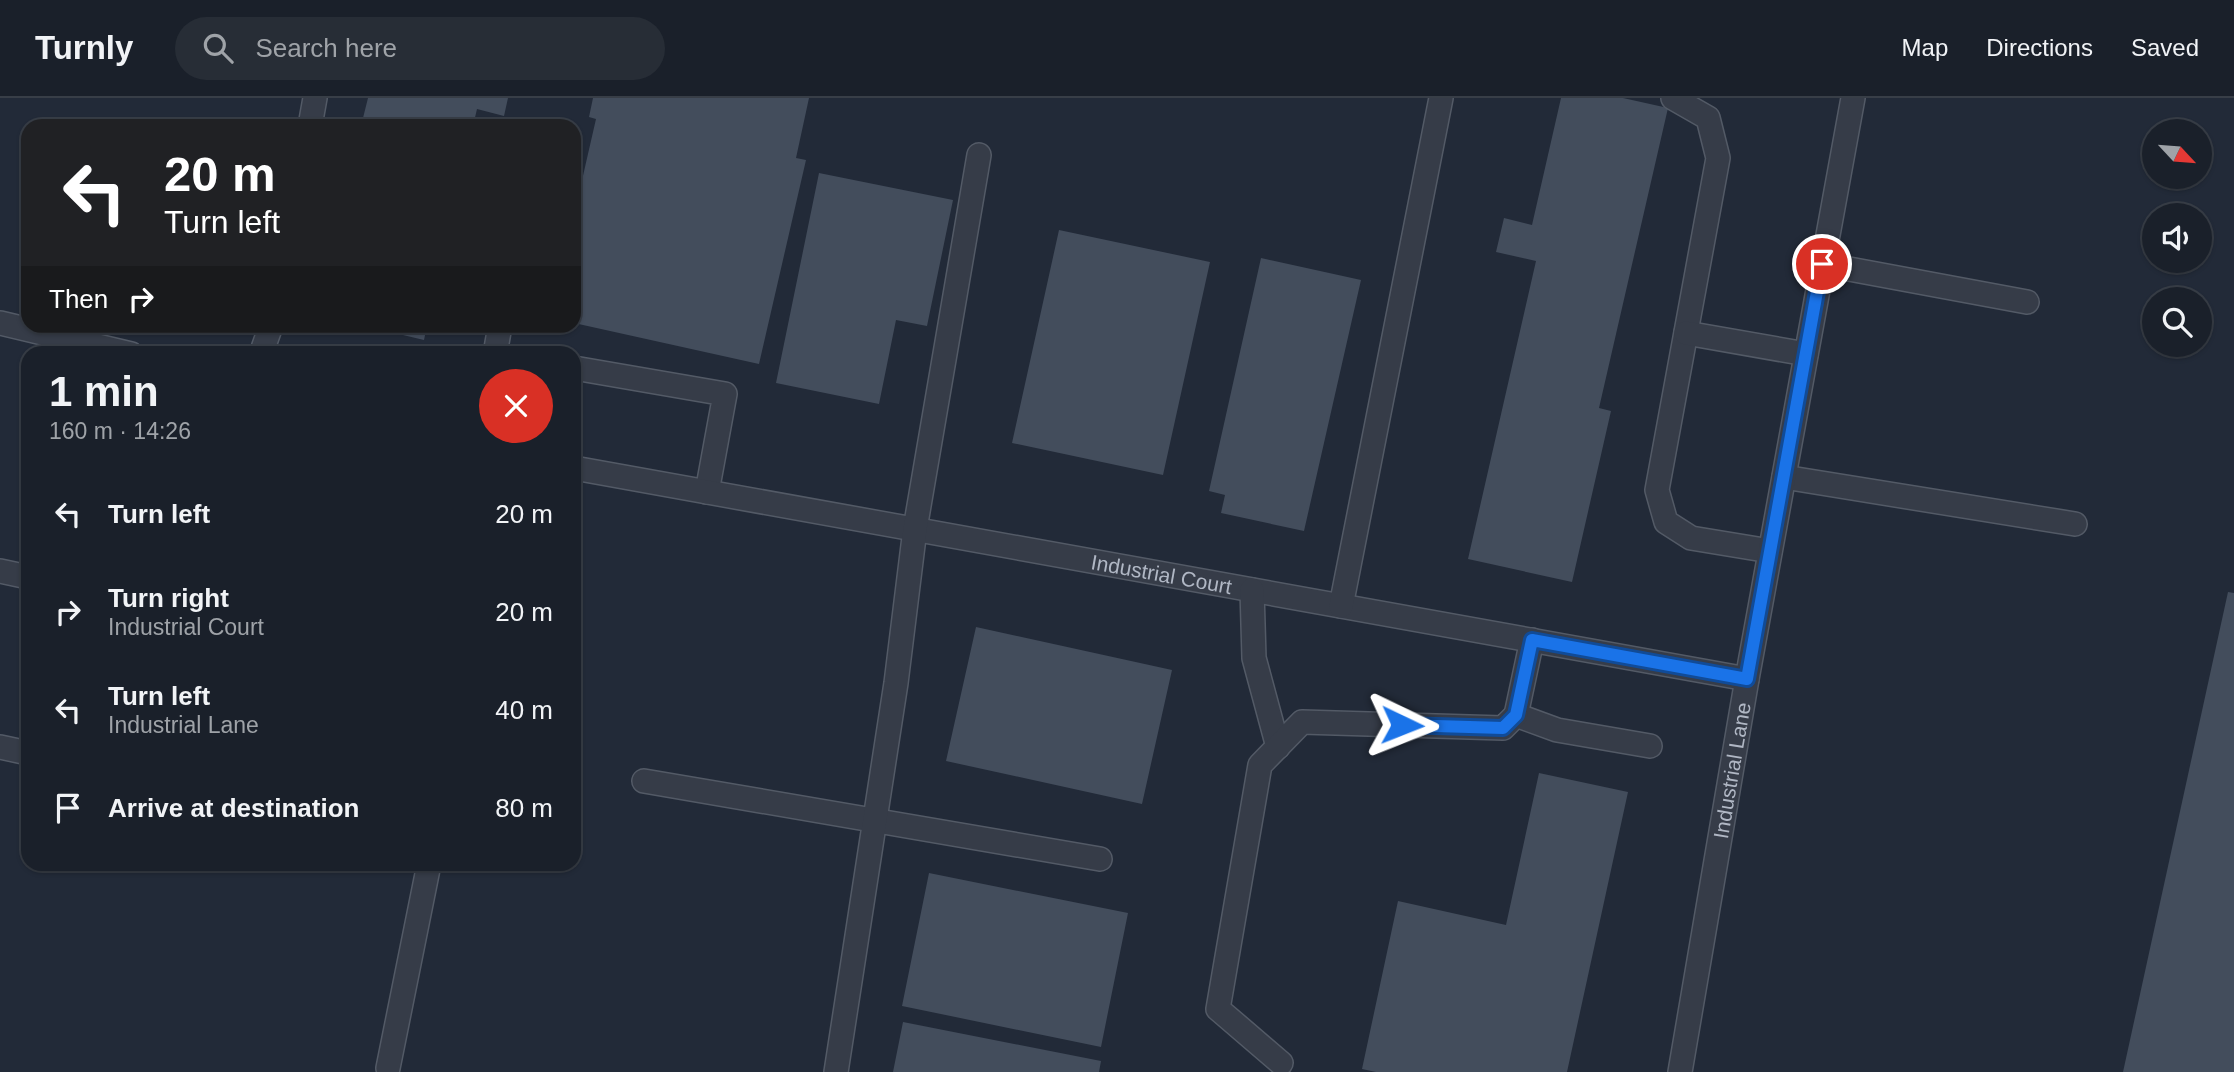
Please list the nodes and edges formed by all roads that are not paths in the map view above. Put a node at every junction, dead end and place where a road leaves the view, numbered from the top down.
1 (315, 98) edge
2 (1441, 98) edge
3 (1673, 98) edge
4 (1853, 98) edge
5 (311, 119) edge
6 (979, 155) dead end
7 (1822, 264) junction
8 (2027, 302) dead end
9 (0, 323) edge
10 (21, 328) edge
11 (42, 333) edge
12 (1686, 333) junction
13 (97, 346) edge
14 (1806, 354) junction
15 (581, 369) edge
16 (581, 469) edge
17 (1784, 477) junction
18 (707, 492) junction
19 (2076, 524) dead end
20 (915, 529) junction
21 (1770, 551) junction
22 (0, 571) edge
23 (21, 576) edge
24 (1252, 590) junction
25 (1341, 606) junction
26 (1532, 640) junction
27 (1747, 679) junction
28 (1516, 715) junction
29 (1650, 746) dead end
30 (0, 747) edge
31 (1278, 747) junction
32 (21, 751) edge
33 (643, 781) dead end
34 (875, 821) junction
35 (1100, 859) dead end
36 (428, 871) edge
37 (1281, 1063) dead end
38 (388, 1068) dead end
39 (836, 1072) edge
40 (1680, 1072) edge

1 - 5 lane
2 - 25 lane
3 - 12 lane
4 - 7 lane, Industrial Lane
6 - 20 lane
7 - 8 lane
7 - 14 lane, Industrial Lane
9 - 10 lane
11 - 13 lane
12 - 14 lane
12 - 21 lane
14 - 17 lane, Industrial Lane
15 - 18 lane
16 - 18 lane, Industrial Court
17 - 19 lane
17 - 21 lane, Industrial Lane
18 - 20 lane, Industrial Court
20 - 24 lane, Industrial Court
20 - 34 lane
21 - 27 lane, Industrial Lane
22 - 23 lane
24 - 25 lane, Industrial Court
24 - 31 lane
25 - 26 lane, Industrial Court
26 - 27 lane, Industrial Court
26 - 28 lane
27 - 40 lane, Industrial Lane
28 - 29 lane
28 - 31 lane
30 - 32 lane
31 - 37 lane
33 - 34 lane
34 - 35 lane
34 - 39 lane
36 - 38 lane

